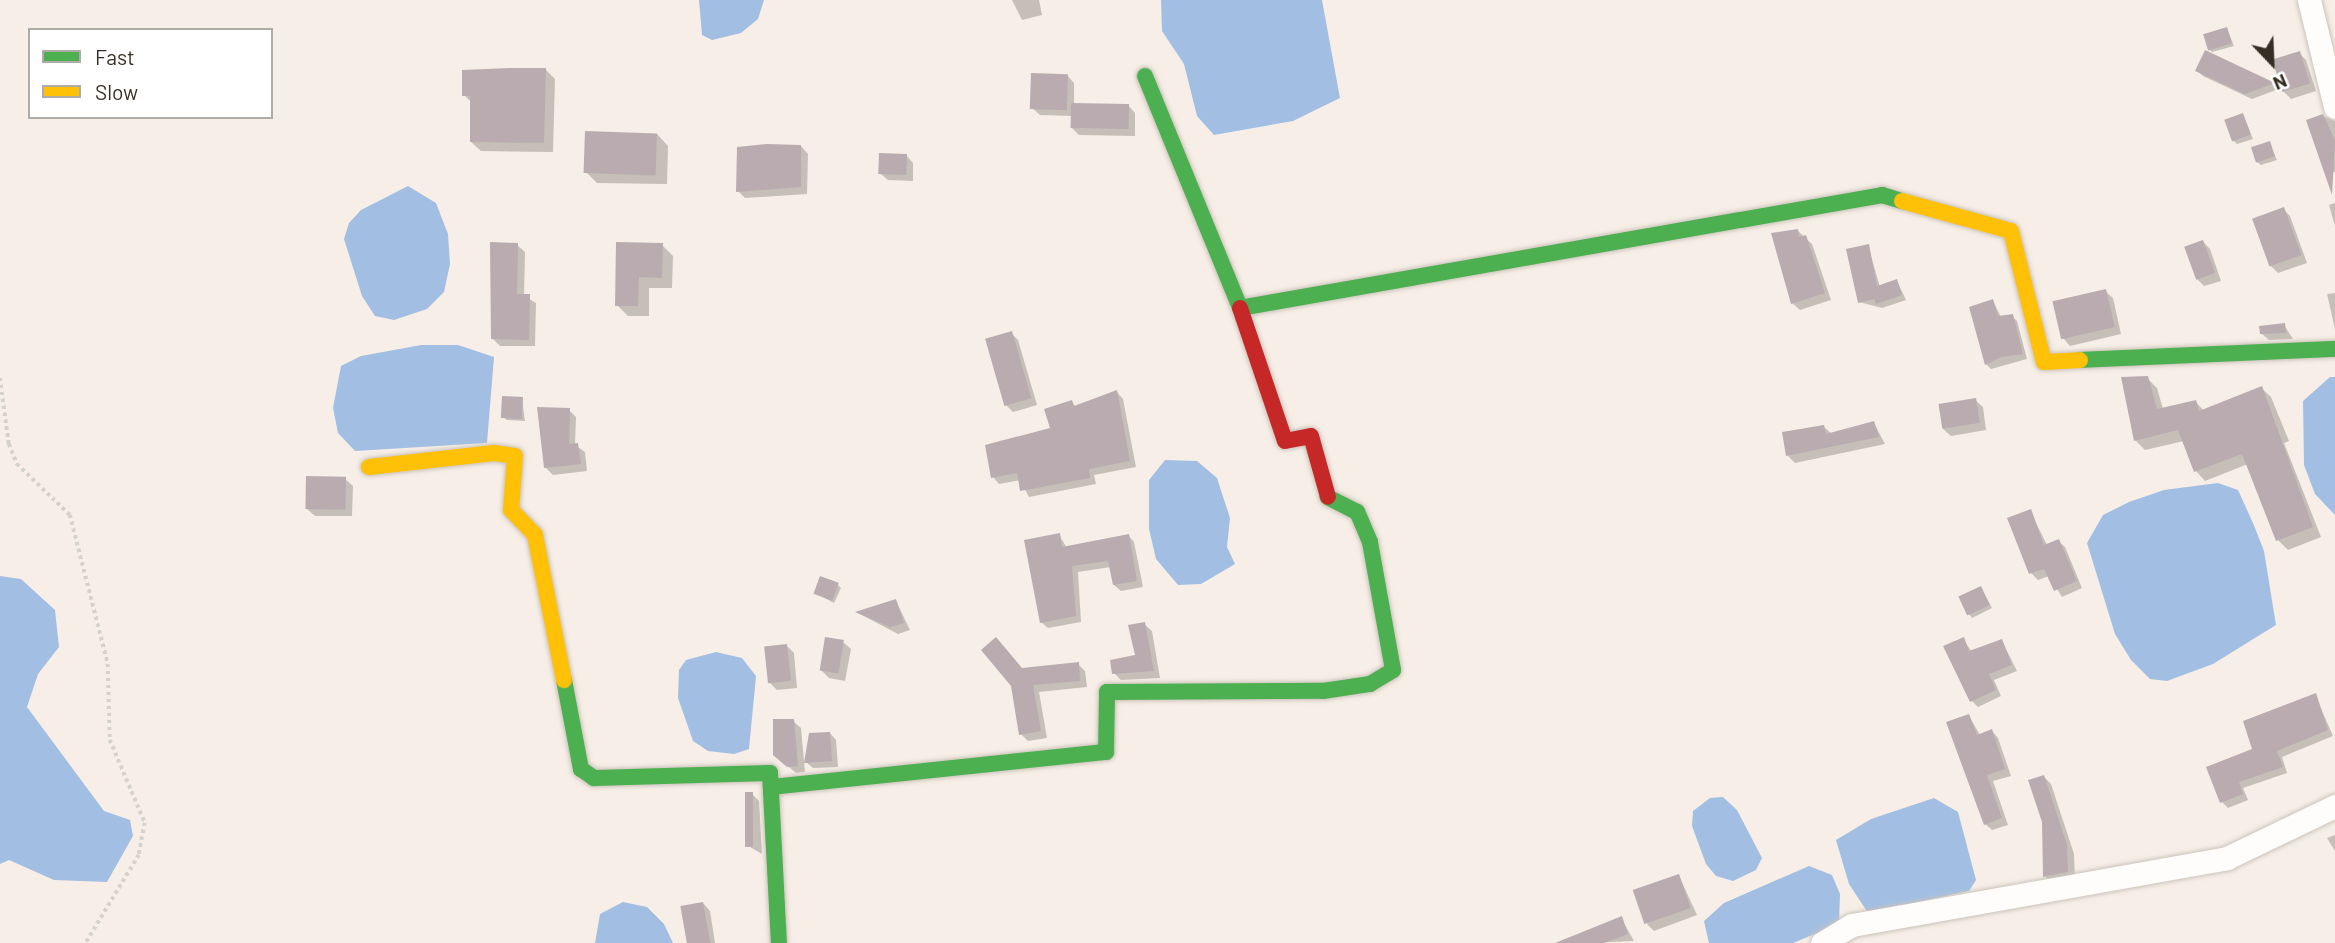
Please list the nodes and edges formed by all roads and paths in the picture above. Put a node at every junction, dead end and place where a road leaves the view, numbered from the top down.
1 (2309, 0) edge
2 (1145, 76) dead end
3 (2335, 107) edge
4 (1240, 308) junction
5 (2335, 349) edge
6 (0, 378) edge
7 (369, 467) dead end
8 (771, 787) junction
9 (2335, 806) edge
10 (86, 943) edge
11 (779, 943) edge
12 (1822, 943) edge

1 - 3 street
2 - 4 street
4 - 5 street
4 - 8 street
6 - 10 path
7 - 8 street
8 - 11 street
9 - 12 street

